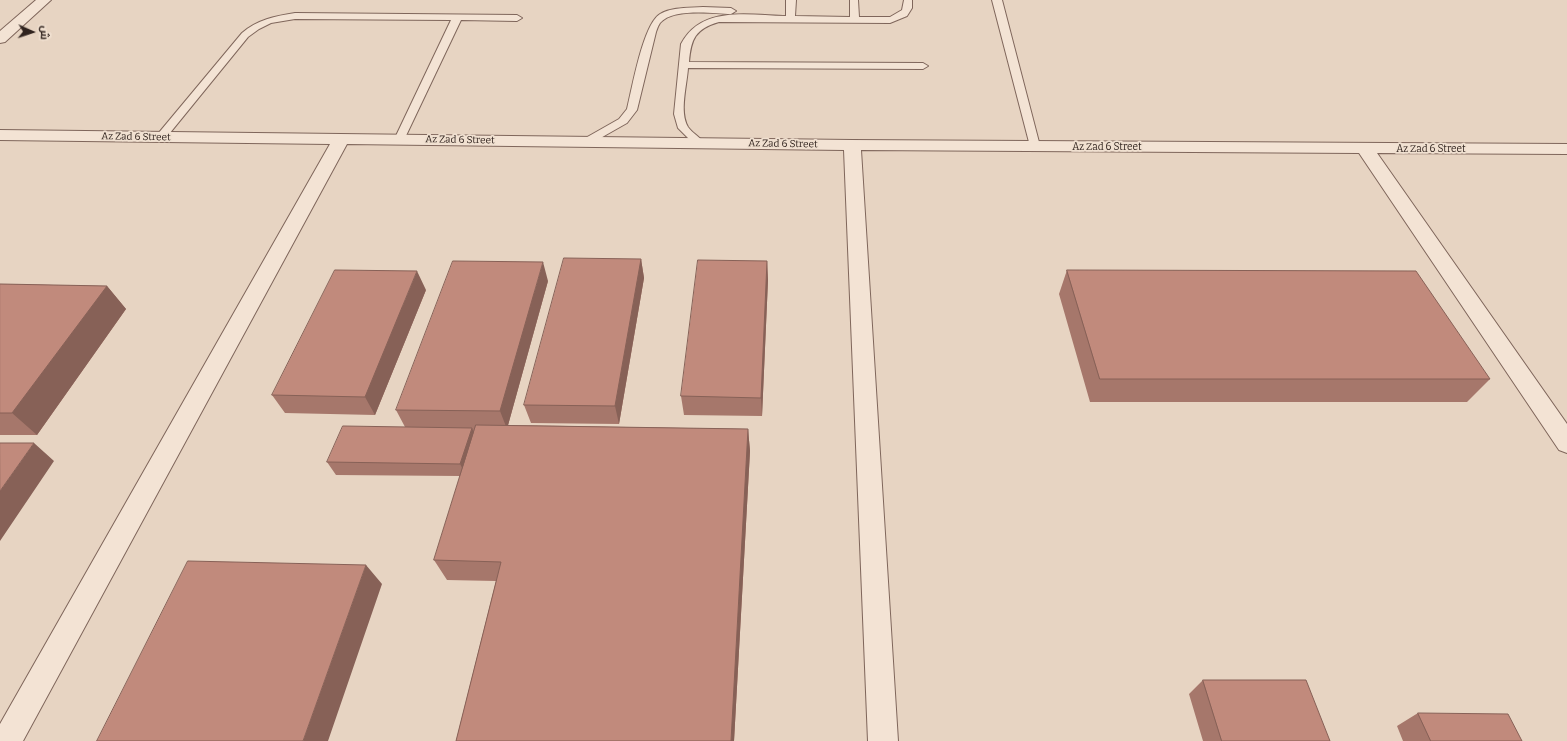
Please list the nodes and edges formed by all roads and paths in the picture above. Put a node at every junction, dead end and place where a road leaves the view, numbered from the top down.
1 (44, 0) edge
2 (854, 0) edge
3 (908, 0) edge
4 (997, 0) edge
5 (791, 10) edge
6 (457, 18) junction
7 (517, 18) dead end
8 (855, 20) junction
9 (0, 39) edge
10 (684, 66) junction
11 (923, 66) dead end
12 (0, 135) edge
13 (161, 137) junction
14 (341, 139) junction
15 (399, 140) junction
16 (586, 142) junction
17 (698, 142) junction
18 (852, 144) junction
19 (1035, 146) junction
20 (1365, 148) junction
21 (1567, 149) edge
22 (1567, 443) edge
23 (7, 741) edge
24 (883, 741) edge

1 - 9 street
2 - 8 lane
3 - 8 lane
4 - 19 lane
5 - 8 lane
5 - 10 lane
5 - 16 lane
6 - 7 lane
6 - 13 lane
6 - 15 lane
10 - 11 lane
10 - 17 lane
12 - 13 street, Az Zad 6 Street
13 - 14 street, Az Zad 6 Street
14 - 15 street, Az Zad 6 Street
14 - 23 street
15 - 16 street, Az Zad 6 Street
16 - 17 street, Az Zad 6 Street
17 - 18 street, Az Zad 6 Street
18 - 19 street, Az Zad 6 Street
18 - 24 street
19 - 20 street, Az Zad 6 Street
20 - 21 street, Az Zad 6 Street
20 - 22 street

